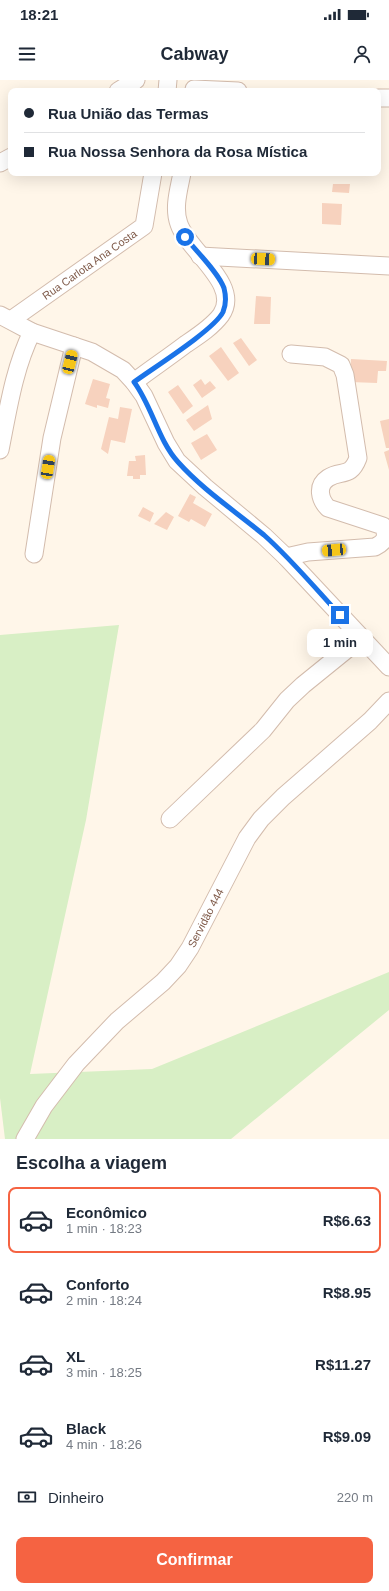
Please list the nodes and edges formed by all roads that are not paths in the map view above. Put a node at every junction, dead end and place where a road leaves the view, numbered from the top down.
1 (136, 80) edge
2 (195, 87) edge
3 (123, 88) edge
4 (206, 88) edge
5 (152, 176) edge
6 (182, 176) edge
7 (200, 256) junction
8 (389, 266) edge
9 (5, 318) edge
10 (32, 332) junction
11 (74, 346) junction
12 (291, 354) dead end
13 (134, 382) junction
14 (0, 450) edge
15 (34, 554) dead end
16 (286, 557) junction
17 (361, 638) junction
18 (389, 667) edge
19 (389, 701) edge
20 (170, 819) dead end
21 (25, 1139) edge

1 - 3 street
2 - 4 street
5 - 9 street, Rua Carlota Ana Costa
6 - 7 street
7 - 8 street
7 - 13 street
9 - 10 street
10 - 11 street
10 - 14 street
11 - 13 street
11 - 15 street
12 - 16 street
13 - 16 street
16 - 17 street
17 - 18 street
17 - 20 street
19 - 21 street, Servidão 444

